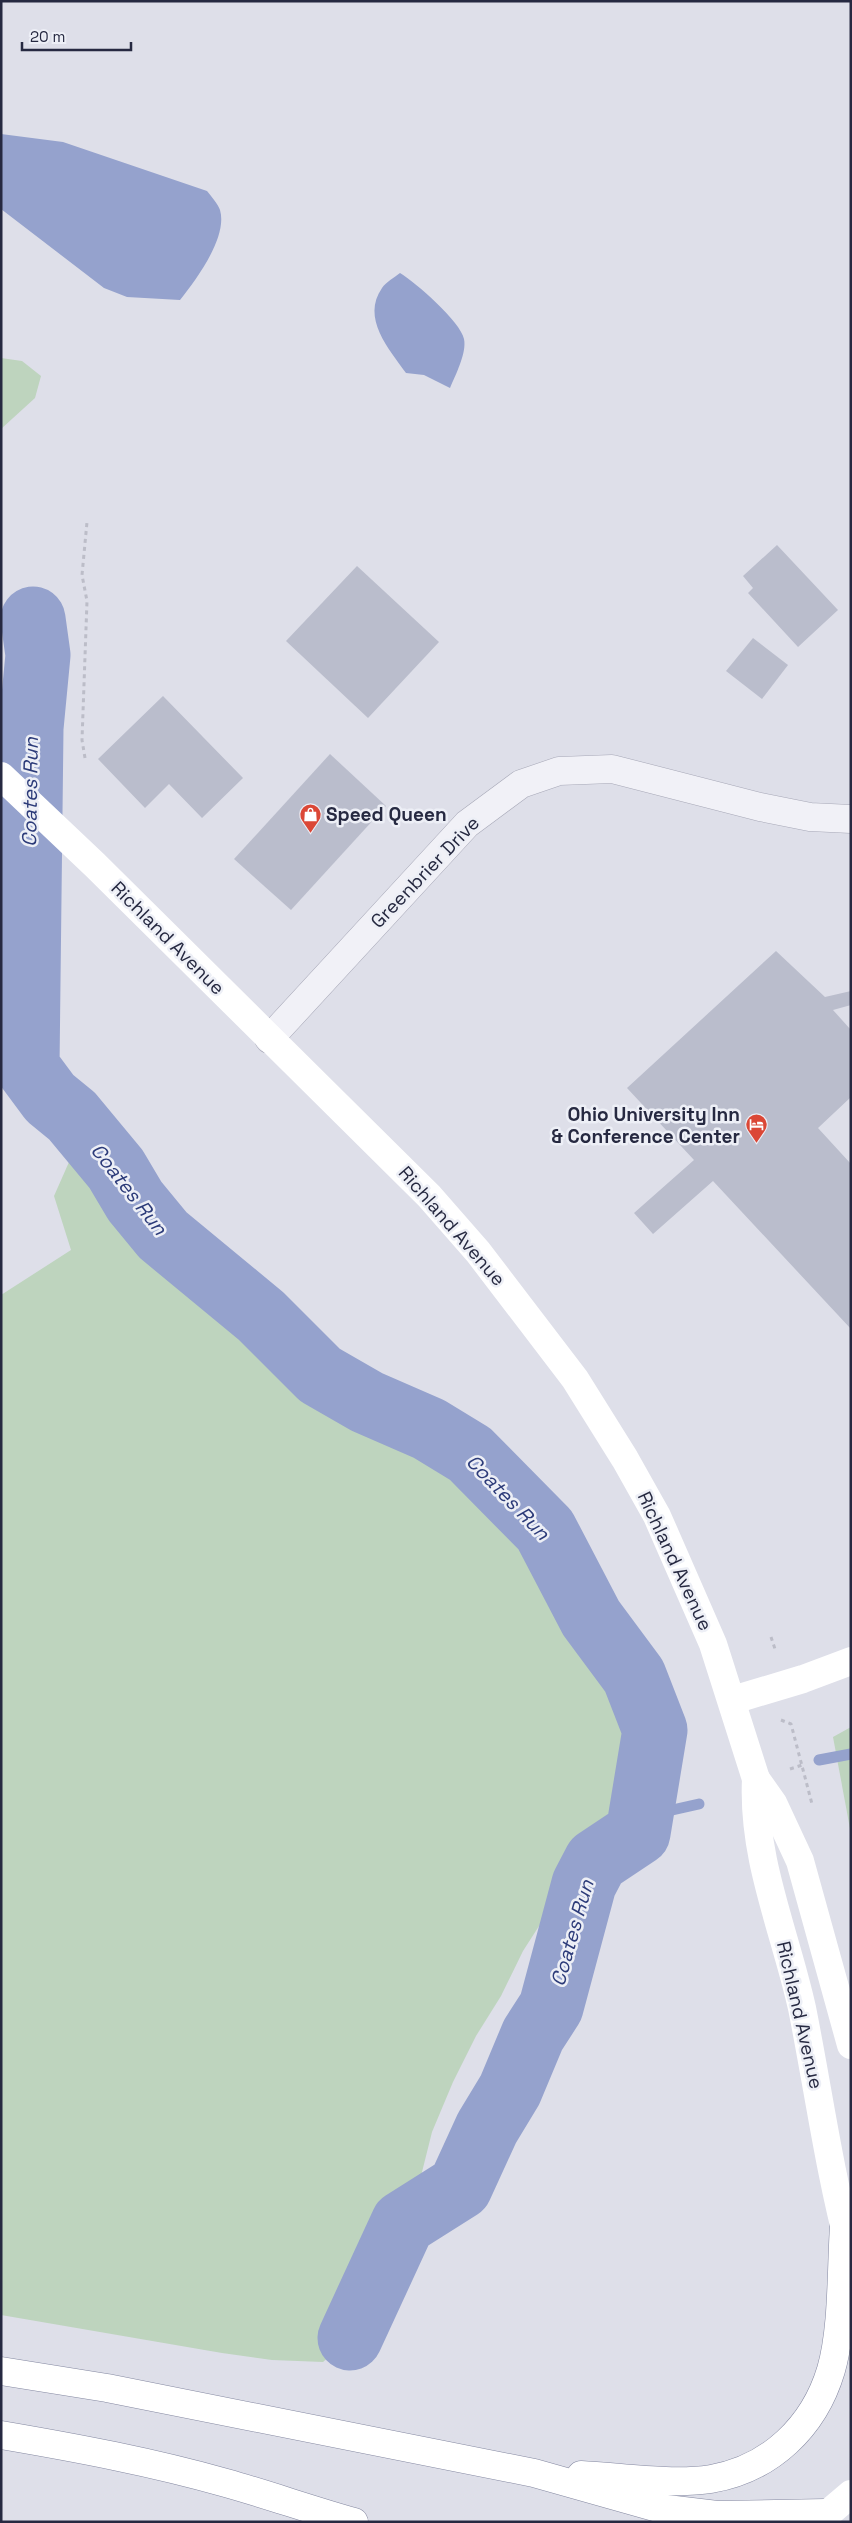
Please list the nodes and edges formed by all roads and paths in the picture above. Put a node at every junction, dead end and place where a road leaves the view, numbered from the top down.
1 (87, 522) dead end
2 (85, 758) dead end
3 (1, 776) edge
4 (851, 819) edge
5 (269, 1039) junction
6 (771, 1637) dead end
7 (775, 1649) dead end
8 (851, 1661) edge
9 (733, 1700) junction
10 (802, 1765) dead end
11 (784, 1770) dead end
12 (756, 1778) junction
13 (851, 2045) edge
14 (847, 2239) edge
15 (1, 2371) edge
16 (1, 2435) edge
17 (534, 2473) junction
18 (849, 2490) edge
19 (822, 2518) edge
20 (354, 2522) edge

1 - 2 path
3 - 5 main road, Richland Avenue
4 - 5 street, Greenbrier Drive
5 - 9 main road, Richland Avenue
6 - 7 path
8 - 9 main road
9 - 12 main road, Richland Avenue
10 - 11 path
12 - 13 main road, Richland Avenue
12 - 14 main road, Richland Avenue
14 - 17 main road, Richland Avenue
15 - 17 main road
16 - 20 main road
17 - 19 main road
18 - 19 main road

